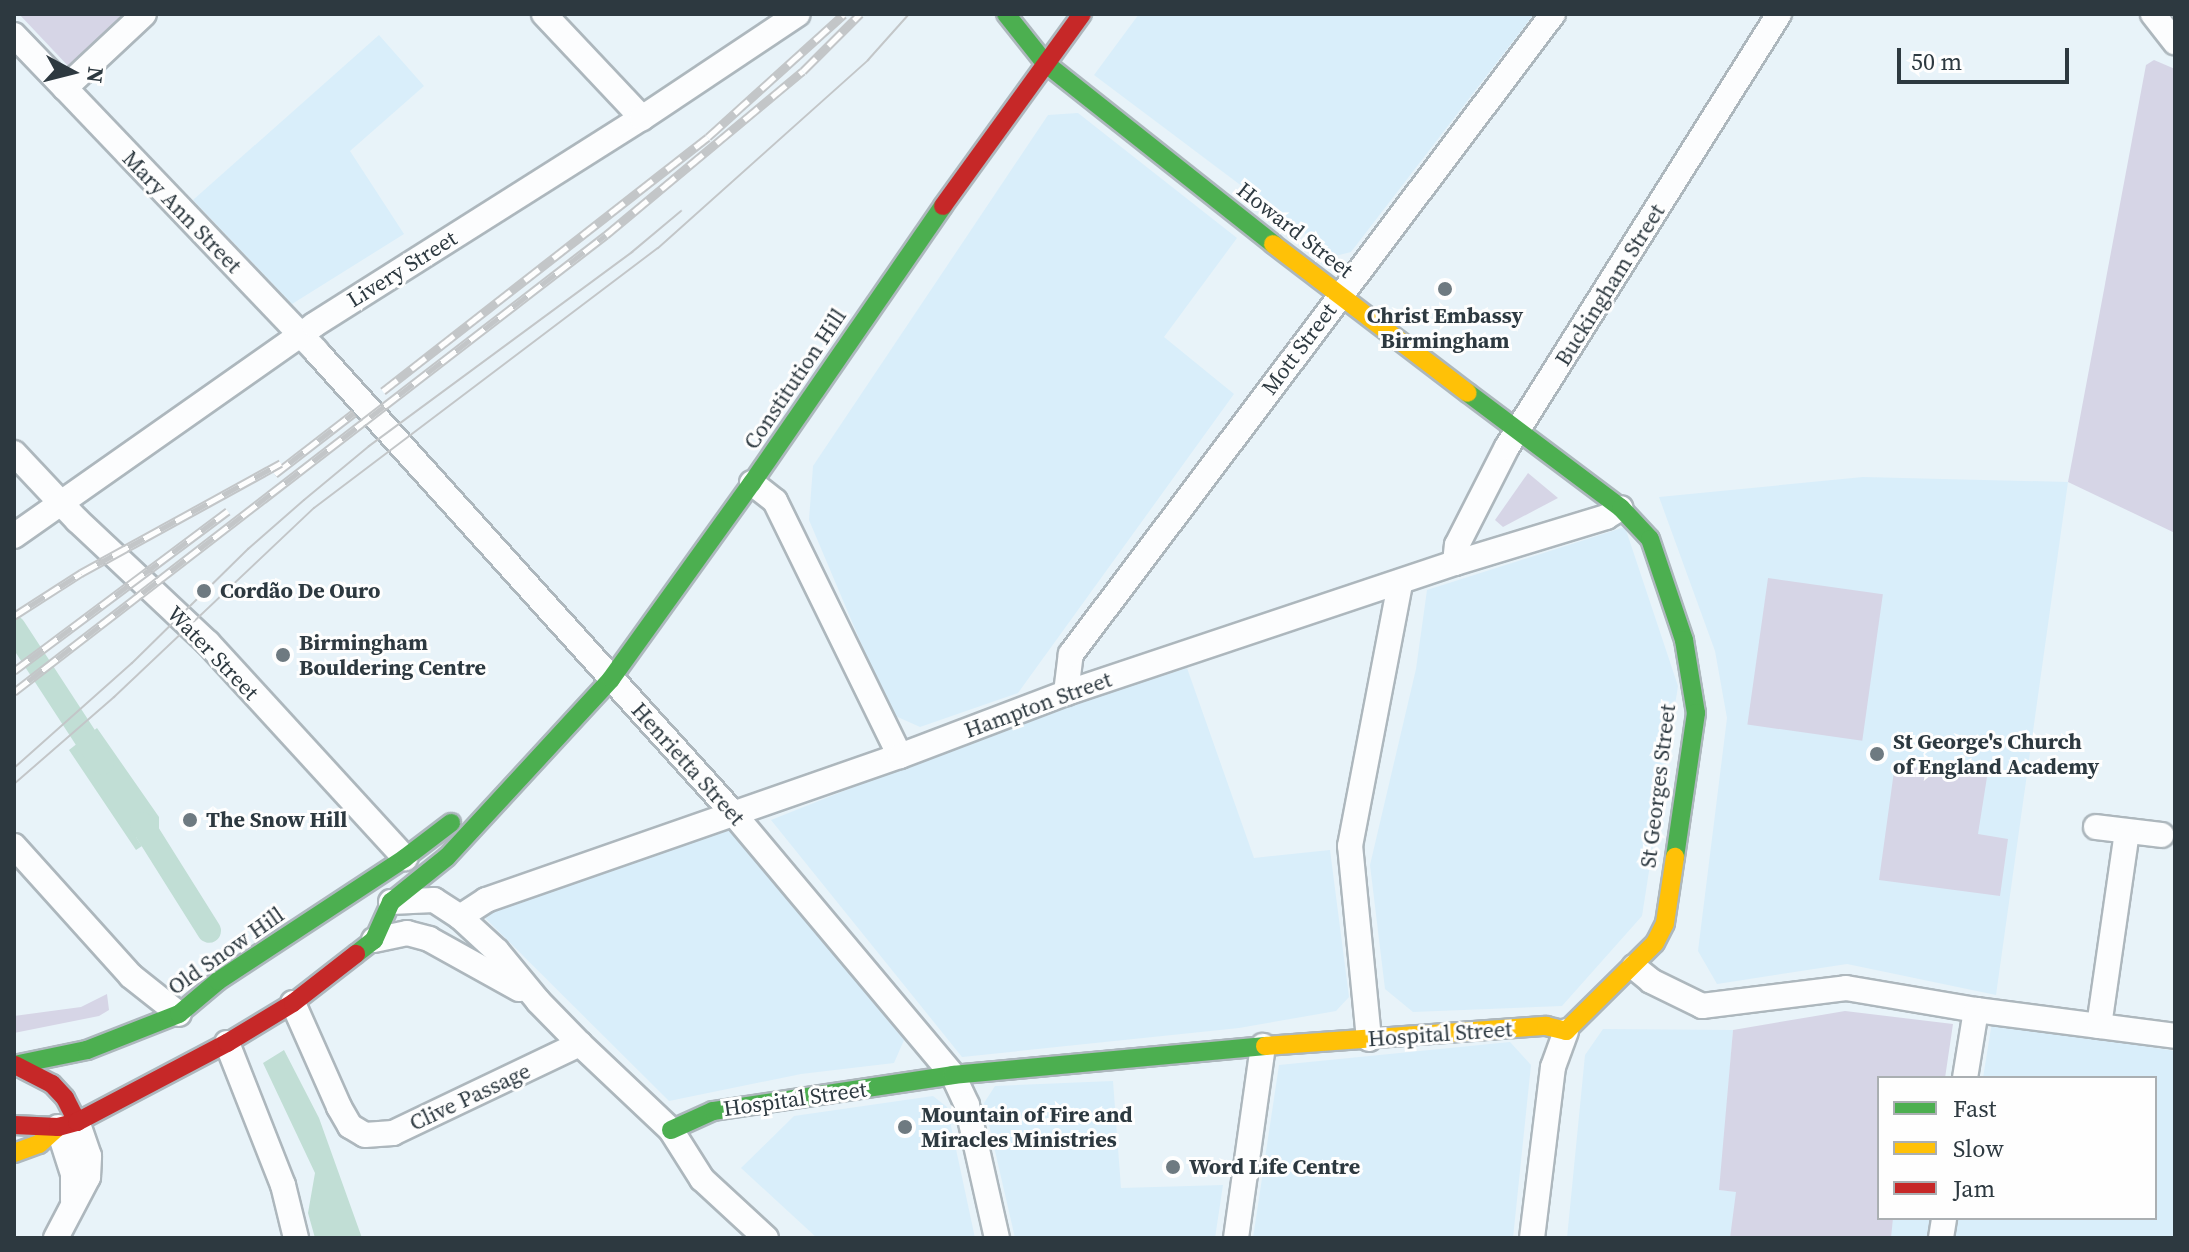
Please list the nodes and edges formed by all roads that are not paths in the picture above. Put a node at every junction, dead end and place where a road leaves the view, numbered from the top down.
1 (144, 14) edge
2 (544, 14) edge
3 (798, 14) edge
4 (1006, 14) edge
5 (1553, 14) edge
6 (1779, 14) edge
7 (2153, 14) edge
8 (1081, 15) edge
9 (14, 35) edge
10 (2175, 42) edge
11 (1045, 63) junction
12 (65, 88) junction
13 (642, 118) junction
14 (1339, 296) junction
15 (300, 335) junction
16 (1518, 431) junction
17 (14, 453) edge
18 (752, 483) junction
19 (62, 506) junction
20 (1621, 508) junction
21 (14, 536) edge
22 (1455, 563) junction
23 (1400, 583) junction
24 (611, 679) junction
25 (1066, 693) junction
26 (900, 756) junction
27 (539, 759) junction
28 (733, 813) junction
29 (2096, 827) dead end
30 (2127, 832) junction
31 (2162, 835) dead end
32 (14, 846) edge
33 (405, 858) junction
34 (380, 905) junction
35 (460, 917) junction
36 (374, 940) junction
37 (289, 961) dead end
38 (249, 963) junction
39 (1634, 967) junction
40 (538, 1001) junction
41 (293, 1003) junction
42 (1976, 1010) junction
43 (179, 1014) junction
44 (2099, 1026) junction
45 (1566, 1031) junction
46 (2175, 1036) edge
47 (1369, 1039) junction
48 (227, 1043) junction
49 (580, 1044) junction
50 (1263, 1046) junction
51 (87, 1050) junction
52 (14, 1065) edge
53 (953, 1075) junction
54 (1965, 1076) edge
55 (152, 1082) junction
56 (68, 1124) junction
57 (14, 1125) edge
58 (671, 1130) junction
59 (14, 1153) edge
60 (56, 1238) edge
61 (296, 1238) edge
62 (766, 1238) edge
63 (997, 1238) edge
64 (1236, 1238) edge
65 (1532, 1238) edge

1 - 12 street
2 - 13 street
3 - 13 street, Livery Street
4 - 11 main road, Howard Street
5 - 14 street, Mott Street
6 - 16 street, Buckingham Street
7 - 10 street
8 - 11 main road, Constitution Hill
9 - 12 street, Mary Ann Street
11 - 14 main road, Howard Street
11 - 18 main road, Constitution Hill
12 - 15 street, Mary Ann Street
13 - 15 street, Livery Street
14 - 16 main road, Howard Street
14 - 25 street, Mott Street
15 - 19 street, Livery Street
15 - 24 street, Henrietta Street
16 - 20 main road, St Georges Street
16 - 22 street, Buckingham Street
17 - 19 street, Water Street
18 - 24 main road, Constitution Hill
18 - 26 street
19 - 21 street, Livery Street
19 - 33 street, Water Street
20 - 22 street, Hampton Street
20 - 39 main road, St Georges Street
22 - 23 street, Hampton Street
23 - 25 street, Hampton Street
23 - 47 street
24 - 27 main road, Constitution Hill
24 - 28 street, Henrietta Street
25 - 26 street, Hampton Street
26 - 28 street, Hampton Street
27 - 33 main road, Constitution Hill
27 - 34 main road, Constitution Hill
28 - 35 street, Hampton Street
28 - 53 street, Henrietta Street
29 - 30 street
30 - 31 street
30 - 44 street
32 - 43 street
33 - 38 main road, Old Snow Hill
34 - 35 street
34 - 36 main road, Constitution Hill
35 - 40 street
36 - 40 street
36 - 41 main road, Constitution Hill
37 - 38 main road
38 - 43 main road, Old Snow Hill
39 - 42 street
39 - 45 main road
40 - 49 street
41 - 48 main road, Constitution Hill
41 - 49 street, Clive Passage
42 - 44 street
42 - 54 street
43 - 51 main road, Old Snow Hill
44 - 46 street
45 - 47 main road, Hospital Street
45 - 65 street
47 - 50 main road, Hospital Street
48 - 55 main road
48 - 61 street
49 - 58 street
50 - 53 main road, Hospital Street
50 - 64 street
51 - 52 main road, Old Snow Hill
51 - 55 main road
52 - 56 main road
53 - 58 main road, Hospital Street
53 - 63 street, Henrietta Street
55 - 56 main road
56 - 57 main road
56 - 59 main road
56 - 60 street
58 - 62 street

